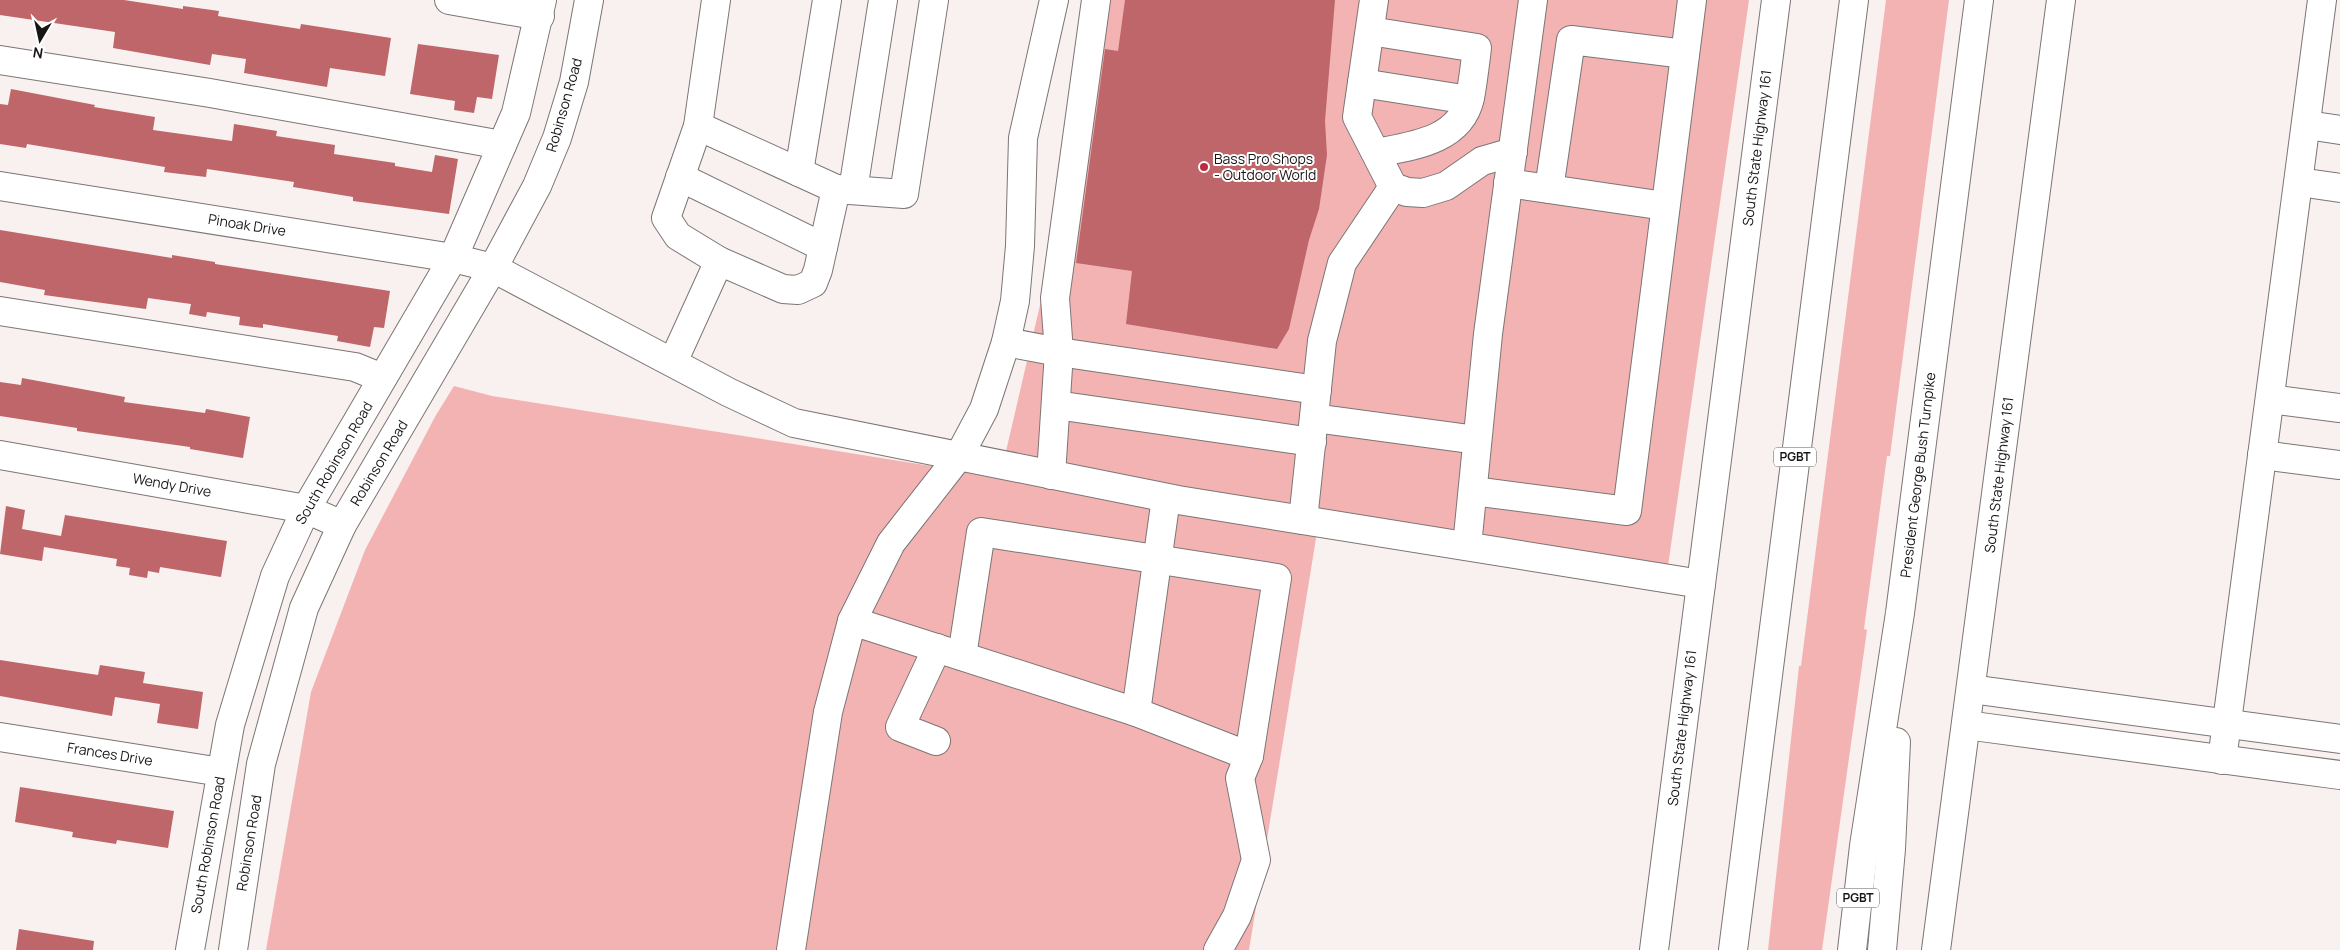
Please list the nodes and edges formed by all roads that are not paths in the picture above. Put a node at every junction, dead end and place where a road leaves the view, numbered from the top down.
1 (449, 0) edge
2 (589, 0) edge
3 (716, 0) edge
4 (827, 0) edge
5 (882, 0) edge
6 (934, 0) edge
7 (1054, 0) edge
8 (1096, 0) edge
9 (1374, 0) edge
10 (1533, 0) edge
11 (1692, 0) edge
12 (1776, 0) edge
13 (1854, 0) edge
14 (1979, 0) edge
15 (2061, 0) edge
16 (2322, 0) edge
17 (541, 8) edge
18 (1370, 31) junction
19 (1685, 54) junction
20 (0, 60) edge
21 (1362, 82) junction
22 (1469, 100) junction
23 (2307, 125) junction
24 (698, 126) junction
25 (2340, 130) edge
26 (502, 145) junction
27 (1513, 152) junction
28 (1376, 153) junction
29 (799, 172) junction
30 (680, 177) junction
31 (2299, 182) junction
32 (1508, 183) junction
33 (0, 186) edge
34 (1393, 187) junction
35 (2340, 188) edge
36 (844, 189) junction
37 (1549, 189) junction
38 (1665, 206) junction
39 (823, 247) junction
40 (453, 258) junction
41 (719, 262) junction
42 (493, 268) junction
43 (0, 311) edge
44 (1006, 342) junction
45 (1059, 352) junction
46 (673, 362) junction
47 (382, 378) junction
48 (1317, 390) junction
49 (2270, 399) junction
50 (1056, 405) junction
51 (2340, 408) edge
52 (1313, 430) junction
53 (1478, 440) junction
54 (2262, 455) junction
55 (0, 456) edge
56 (959, 456) junction
57 (2340, 465) edge
58 (1051, 474) junction
59 (1472, 491) junction
60 (1166, 498) junction
61 (306, 509) junction
62 (1303, 520) junction
63 (342, 525) junction
64 (1467, 546) junction
65 (1157, 558) junction
66 (1701, 584) junction
67 (1900, 613) junction
68 (852, 621) junction
69 (950, 652) junction
70 (1971, 689) junction
71 (2054, 700) junction
72 (1136, 712) junction
73 (2226, 724) junction
74 (1966, 725) junction
75 (2050, 736) junction
76 (0, 737) edge
77 (2340, 739) edge
78 (936, 741) dead end
79 (1249, 756) junction
80 (2222, 760) junction
81 (221, 772) junction
82 (2340, 775) edge
83 (1737, 914) junction
84 (190, 950) edge
85 (233, 950) edge
86 (792, 950) edge
87 (1218, 950) edge
88 (1654, 950) edge
89 (1728, 950) edge
90 (1733, 950) edge
91 (1852, 950) edge
92 (1882, 950) edge
93 (1936, 950) edge

1 - 17 main road
2 - 42 main road, Robinson Road
3 - 24 main road
4 - 29 main road
5 - 36 main road
6 - 36 main road
7 - 44 main road
8 - 45 main road
9 - 18 main road
10 - 27 main road
11 - 19 main road
12 - 66 main road, South State Highway 161
13 - 83 main road, PGBT
14 - 67 main road, President George Bush Turnpike / PGBT
15 - 70 main road, South State Highway 161
16 - 23 main road
17 - 26 main road, South Robinson Road
18 - 21 main road
18 - 22 main road
19 - 37 main road
19 - 38 main road
20 - 26 main road
21 - 22 main road
21 - 28 main road
22 - 28 main road
23 - 25 main road
23 - 31 main road
24 - 29 main road
24 - 30 main road
26 - 40 main road, South Robinson Road
27 - 32 main road
27 - 34 main road
28 - 34 main road
29 - 36 main road
30 - 39 main road
30 - 41 main road
31 - 35 main road
31 - 49 main road
32 - 37 main road
32 - 53 main road
33 - 40 main road, Pinoak Drive
34 - 48 main road
36 - 39 main road
37 - 38 main road
38 - 59 main road
39 - 41 main road
40 - 42 main road, Pinoak Drive
40 - 47 main road, South Robinson Road
41 - 46 main road
42 - 46 main road, Pinoak Drive
42 - 63 main road, Robinson Road
43 - 47 main road
44 - 45 main road
44 - 56 main road
45 - 48 main road
45 - 50 main road
46 - 56 main road, Pinoak Drive
47 - 61 main road, South Robinson Road
48 - 52 main road
49 - 51 main road
49 - 54 main road
50 - 52 main road
50 - 58 main road
52 - 53 main road
52 - 62 main road
53 - 59 main road
54 - 57 main road
54 - 73 main road
55 - 61 main road, Wendy Drive
56 - 58 main road, Pinoak Drive
56 - 68 main road
58 - 60 main road, Pinoak Drive
59 - 64 main road
60 - 62 main road, Pinoak Drive
60 - 65 main road
61 - 63 main road, Wendy Drive
61 - 81 main road, South Robinson Road
62 - 64 main road, Pinoak Drive
63 - 85 main road, Robinson Road
64 - 66 main road, Pinoak Drive
65 - 69 main road
65 - 72 main road
65 - 79 main road
66 - 88 main road, South State Highway 161
67 - 91 main road, President George Bush Turnpike / PGBT
67 - 92 main road
68 - 69 main road
68 - 86 main road
69 - 72 main road
69 - 78 main road
70 - 71 main road
70 - 74 main road, South State Highway 161
71 - 73 main road
71 - 75 main road
72 - 79 main road
73 - 77 main road
73 - 80 main road
74 - 75 main road
74 - 93 main road, South State Highway 161
75 - 80 main road
76 - 81 main road, Frances Drive
79 - 87 main road
80 - 82 main road
81 - 84 main road, South Robinson Road
83 - 89 main road
83 - 90 main road, PGBT

